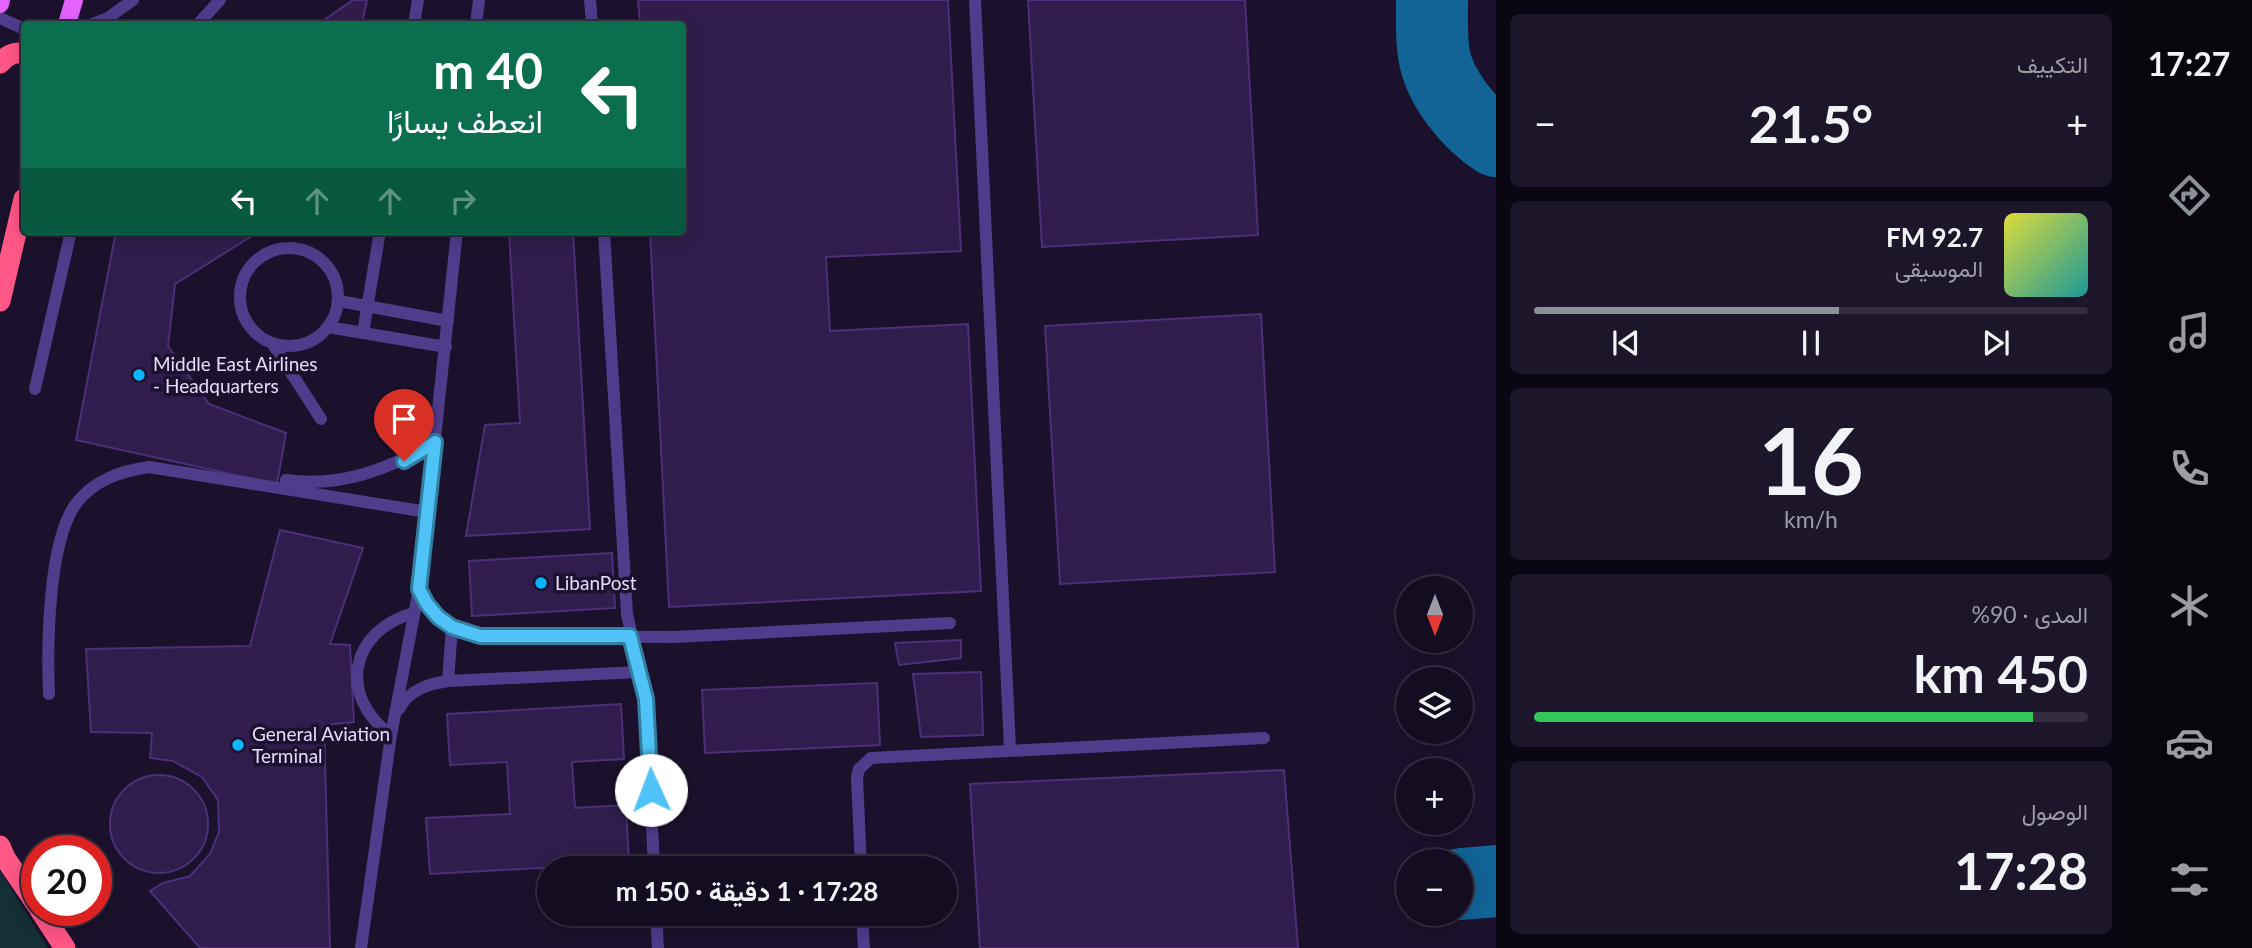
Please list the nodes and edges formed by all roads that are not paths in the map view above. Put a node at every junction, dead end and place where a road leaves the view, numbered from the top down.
1 (74, 0) edge
2 (133, 0) edge
3 (220, 0) edge
4 (418, 0) edge
5 (479, 0) edge
6 (590, 0) edge
7 (975, 0) edge
8 (0, 18) edge
9 (69, 21) edge
10 (100, 21) edge
11 (201, 21) edge
12 (414, 21) edge
13 (477, 21) edge
14 (592, 21) edge
15 (21, 28) edge
16 (21, 53) edge
17 (0, 63) edge
18 (21, 212) edge
19 (70, 235) edge
20 (379, 235) edge
21 (457, 235) edge
22 (604, 235) edge
23 (0, 301) edge
24 (339, 301) junction
25 (368, 306) junction
26 (448, 321) junction
27 (328, 327) junction
28 (363, 333) junction
29 (272, 343) junction
30 (446, 347) junction
31 (35, 389) dead end
32 (321, 419) dead end
33 (435, 442) junction
34 (171, 470) junction
35 (427, 512) junction
36 (419, 589) junction
37 (414, 613) junction
38 (950, 623) dead end
39 (452, 627) junction
40 (630, 636) junction
41 (640, 673) junction
42 (448, 681) junction
43 (49, 694) dead end
44 (396, 715) junction
45 (391, 735) junction
46 (1264, 737) dead end
47 (1010, 749) junction
48 (0, 846) edge
49 (653, 856) edge
50 (860, 856) edge
51 (21, 882) edge
52 (51, 926) edge
53 (657, 926) edge
54 (863, 926) edge
55 (65, 948) edge
56 (361, 948) edge
57 (658, 948) edge
58 (864, 948) edge

1 - 9 main road
2 - 10 lane
3 - 11 lane
4 - 12 lane
5 - 13 lane
6 - 14 lane
7 - 47 lane
8 - 15 lane
16 - 17 highway
18 - 23 highway
19 - 31 lane
20 - 25 lane
21 - 26 lane
22 - 40 lane
24 - 25 lane
24 - 27 lane
24 - 29 lane
25 - 26 lane
25 - 28 lane
26 - 30 lane
27 - 28 lane
27 - 29 lane
28 - 30 lane
29 - 32 lane
30 - 33 lane
33 - 34 lane
33 - 35 lane
34 - 35 lane
34 - 43 lane
35 - 36 lane
36 - 37 lane
36 - 39 lane
37 - 44 lane
37 - 45 lane
38 - 40 lane
39 - 40 lane
39 - 42 lane
40 - 41 lane
41 - 42 lane
41 - 49 lane
42 - 44 lane
44 - 45 lane
45 - 56 lane
46 - 47 lane
47 - 50 lane
48 - 51 highway
52 - 55 highway
53 - 57 lane
54 - 58 lane

